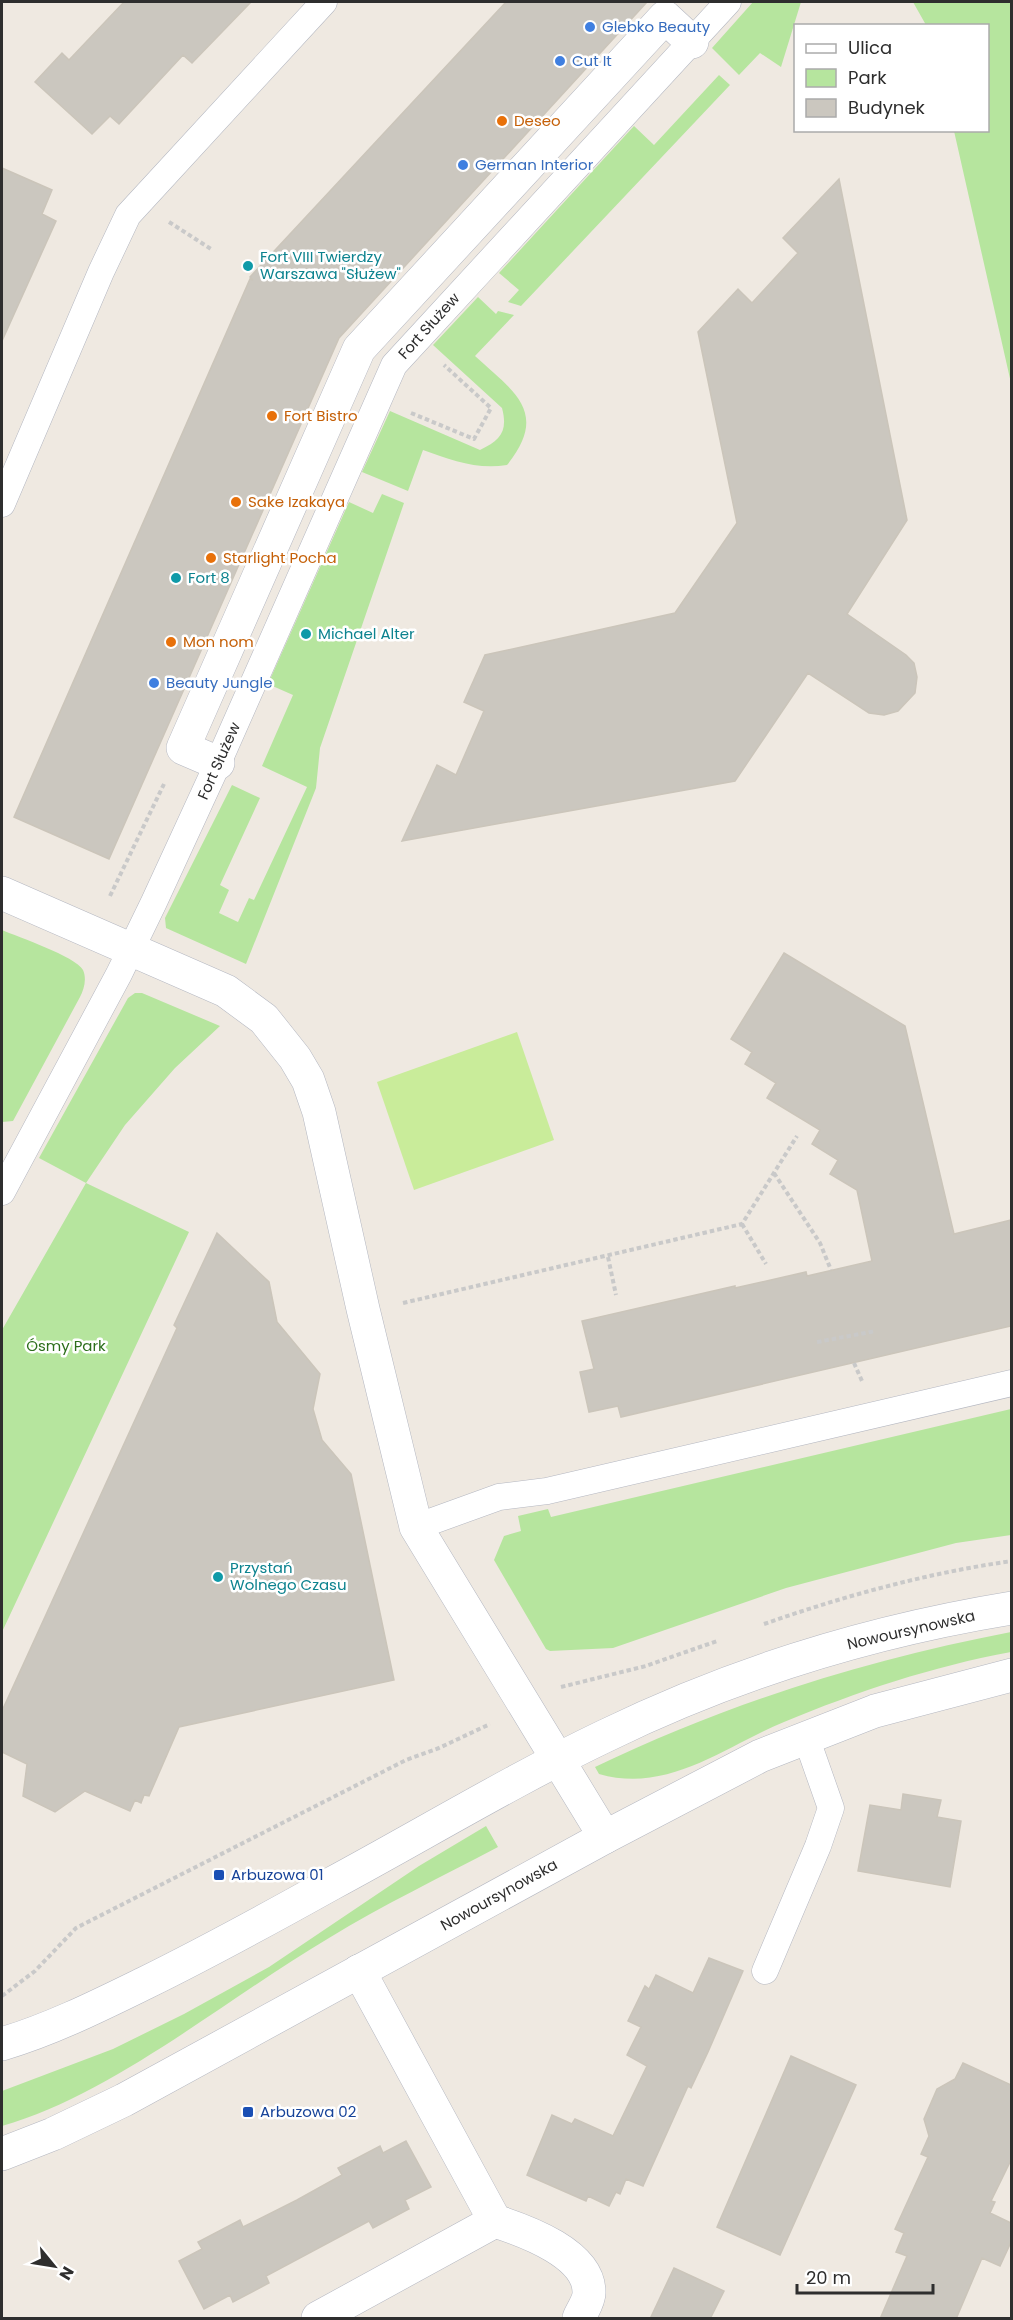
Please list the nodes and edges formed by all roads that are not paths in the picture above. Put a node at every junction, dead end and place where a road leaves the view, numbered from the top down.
1 (324, 2) edge
2 (728, 2) edge
3 (692, 42) junction
4 (2, 504) edge
5 (218, 763) junction
6 (2, 894) edge
7 (131, 949) junction
8 (2, 1192) edge
9 (1011, 1383) edge
10 (416, 1527) junction
11 (1011, 1608) edge
12 (1011, 1675) edge
13 (806, 1737) junction
14 (557, 1759) junction
15 (605, 1837) junction
16 (359, 1971) junction
17 (765, 1971) dead end
18 (2, 2044) edge
19 (2, 2154) edge
20 (495, 2221) junction
21 (318, 2319) edge
22 (579, 2319) edge

1 - 4 lane
2 - 3 lane, Fort Służew
3 - 5 lane, Fort Służew
3 - 5 street
5 - 7 lane, Fort Służew
6 - 7 street
7 - 8 lane, Fort Służew
7 - 10 street
9 - 10 lane
10 - 14 street
11 - 14 street, Nowoursynowska
12 - 13 street, Nowoursynowska
13 - 15 street, Nowoursynowska
13 - 17 lane
14 - 15 street
14 - 18 street, Nowoursynowska
15 - 16 street, Nowoursynowska
16 - 19 street, Nowoursynowska
16 - 20 street
20 - 21 street
20 - 22 street

